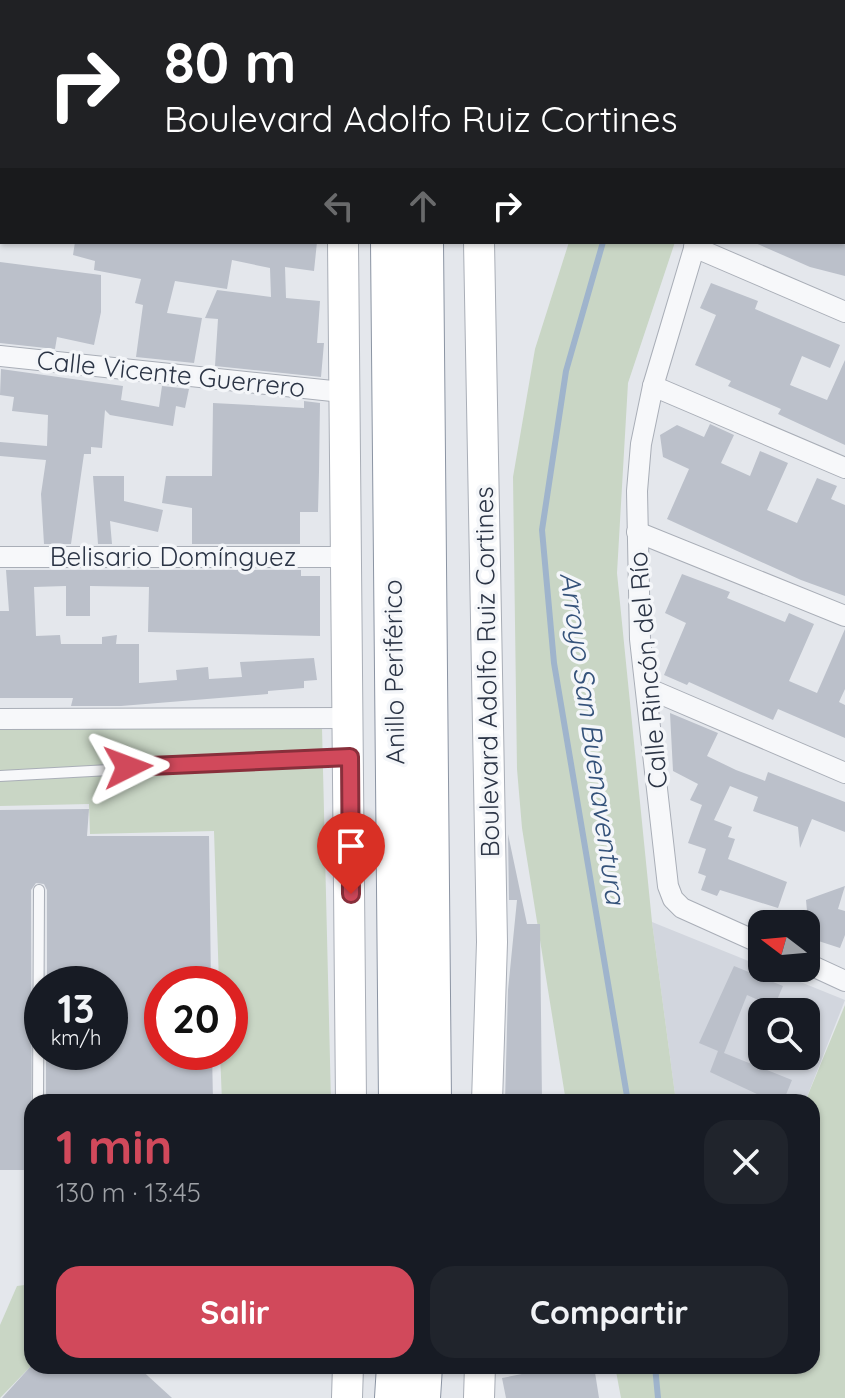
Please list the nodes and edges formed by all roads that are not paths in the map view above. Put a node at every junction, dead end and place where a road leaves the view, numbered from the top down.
1 (343, 244) edge
2 (390, 244) edge
3 (424, 244) edge
4 (479, 244) edge
5 (695, 244) edge
6 (845, 312) edge
7 (0, 356) edge
8 (653, 386) junction
9 (342, 392) junction
10 (845, 468) edge
11 (637, 532) junction
12 (0, 557) edge
13 (345, 557) junction
14 (845, 616) edge
15 (647, 688) junction
16 (349, 718) junction
17 (0, 719) edge
18 (350, 757) junction
19 (845, 773) edge
20 (0, 776) edge
21 (39, 890) dead end
22 (748, 938) edge
23 (820, 969) edge
24 (845, 981) edge
25 (38, 1094) edge
26 (351, 1094) edge
27 (398, 1094) edge
28 (432, 1094) edge
29 (487, 1094) edge
30 (348, 1374) edge
31 (480, 1374) edge
32 (347, 1398) edge
33 (479, 1398) edge

1 - 9 main road
2 - 27 highway, Anillo Periférico
3 - 28 highway, Anillo Periférico
4 - 29 main road, Boulevard Adolfo Ruiz Cortines
5 - 6 street
5 - 8 street, Calle Rincón del Río
7 - 9 street, Calle Vicente Guerrero
8 - 10 street
8 - 11 street, Calle Rincón del Río
9 - 13 main road
11 - 14 street
11 - 15 street, Calle Rincón del Río
12 - 13 street, Belisario Domínguez
13 - 16 main road
15 - 19 street
15 - 22 street, Calle Rincón del Río
16 - 17 street
16 - 18 main road
18 - 20 lane
18 - 26 main road
21 - 25 lane
23 - 24 street
30 - 32 main road
31 - 33 main road

